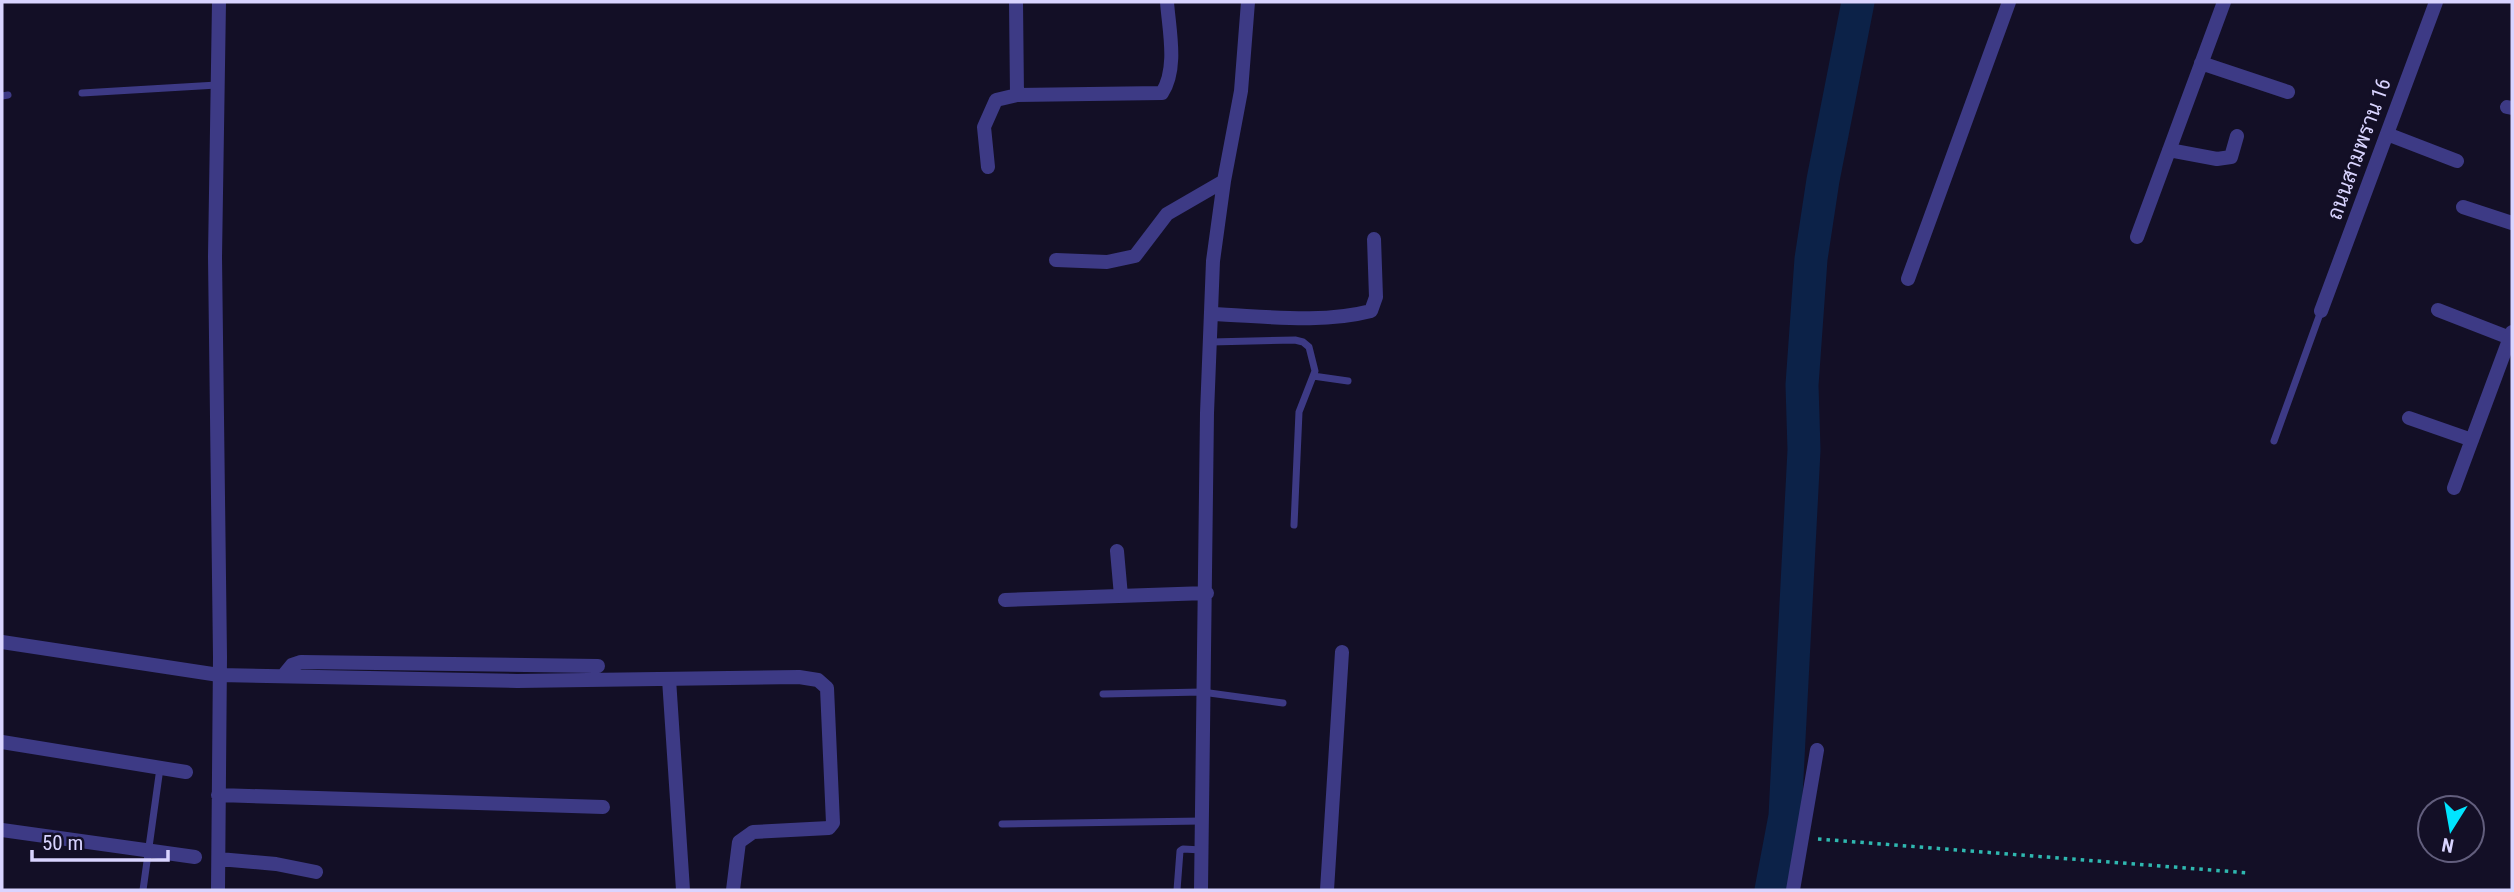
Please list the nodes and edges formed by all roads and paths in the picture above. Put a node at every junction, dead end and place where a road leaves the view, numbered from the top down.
1 (219, 2) edge
2 (1016, 2) edge
3 (1167, 2) edge
4 (1248, 2) edge
5 (2009, 2) edge
6 (2224, 2) edge
7 (2437, 2) edge
8 (2201, 63) junction
9 (218, 85) junction
10 (2288, 92) dead end
11 (82, 93) dead end
12 (1017, 95) junction
13 (2387, 134) junction
14 (2237, 136) dead end
15 (2169, 150) junction
16 (2457, 161) dead end
17 (988, 167) dead end
18 (1224, 181) junction
19 (2463, 207) dead end
20 (2512, 223) edge
21 (2137, 237) dead end
22 (1374, 239) dead end
23 (1056, 260) dead end
24 (1908, 279) dead end
25 (2438, 310) dead end
26 (2321, 311) joint
27 (1212, 314) junction
28 (2511, 335) edge
29 (1211, 342) junction
30 (1313, 376) junction
31 (1348, 381) dead end
32 (2409, 418) dead end
33 (2472, 440) junction
34 (2274, 441) dead end
35 (2454, 488) dead end
36 (1294, 524) dead end
37 (1117, 551) dead end
38 (1207, 593) junction
39 (1122, 596) junction
40 (1005, 600) dead end
41 (2, 642) edge
42 (1342, 652) dead end
43 (598, 666) dead end
44 (219, 675) junction
45 (283, 676) junction
46 (669, 679) junction
47 (1202, 692) junction
48 (1103, 694) dead end
49 (1283, 703) dead end
50 (2, 742) edge
51 (1817, 750) dead end
52 (160, 768) junction
53 (186, 772) dead end
54 (218, 795) junction
55 (603, 807) dead end
56 (1203, 821) junction
57 (1002, 824) dead end
58 (2, 830) edge
59 (1802, 838) junction
60 (149, 850) junction
61 (1202, 850) junction
62 (195, 857) dead end
63 (219, 859) junction
64 (316, 872) dead end
65 (2249, 873) dead end
66 (143, 890) edge
67 (218, 890) edge
68 (683, 890) edge
69 (733, 890) edge
70 (1177, 890) edge
71 (1201, 890) edge
72 (1327, 890) edge
73 (1793, 890) edge

1 - 9 street
2 - 12 street
3 - 12 street
4 - 18 street
5 - 24 street
6 - 8 street
7 - 13 street, ถนนสามพราน 16
8 - 10 street
8 - 15 street
9 - 11 lane
9 - 44 street
12 - 17 street
13 - 16 street
13 - 26 street, ถนนสามพราน 16
14 - 15 street
15 - 21 street
18 - 23 street
18 - 27 street
19 - 20 street
22 - 27 street
25 - 28 street
26 - 34 lane
27 - 29 street
28 - 33 street
29 - 30 lane
29 - 38 street
30 - 31 lane
30 - 36 lane
32 - 33 street
33 - 35 street
37 - 39 street
38 - 39 street
38 - 47 street
39 - 40 street
41 - 44 street
42 - 72 street
43 - 45 street
44 - 45 street
44 - 54 street
45 - 46 street
46 - 68 street
46 - 69 street
47 - 48 lane
47 - 49 lane
47 - 56 street
50 - 52 street
51 - 59 street
52 - 53 street
52 - 60 lane
54 - 55 street
54 - 63 street
56 - 57 lane
56 - 61 street
58 - 60 street
59 - 65 path
59 - 73 street
60 - 62 street
60 - 66 lane
61 - 70 lane
61 - 71 street
63 - 64 street
63 - 67 street

